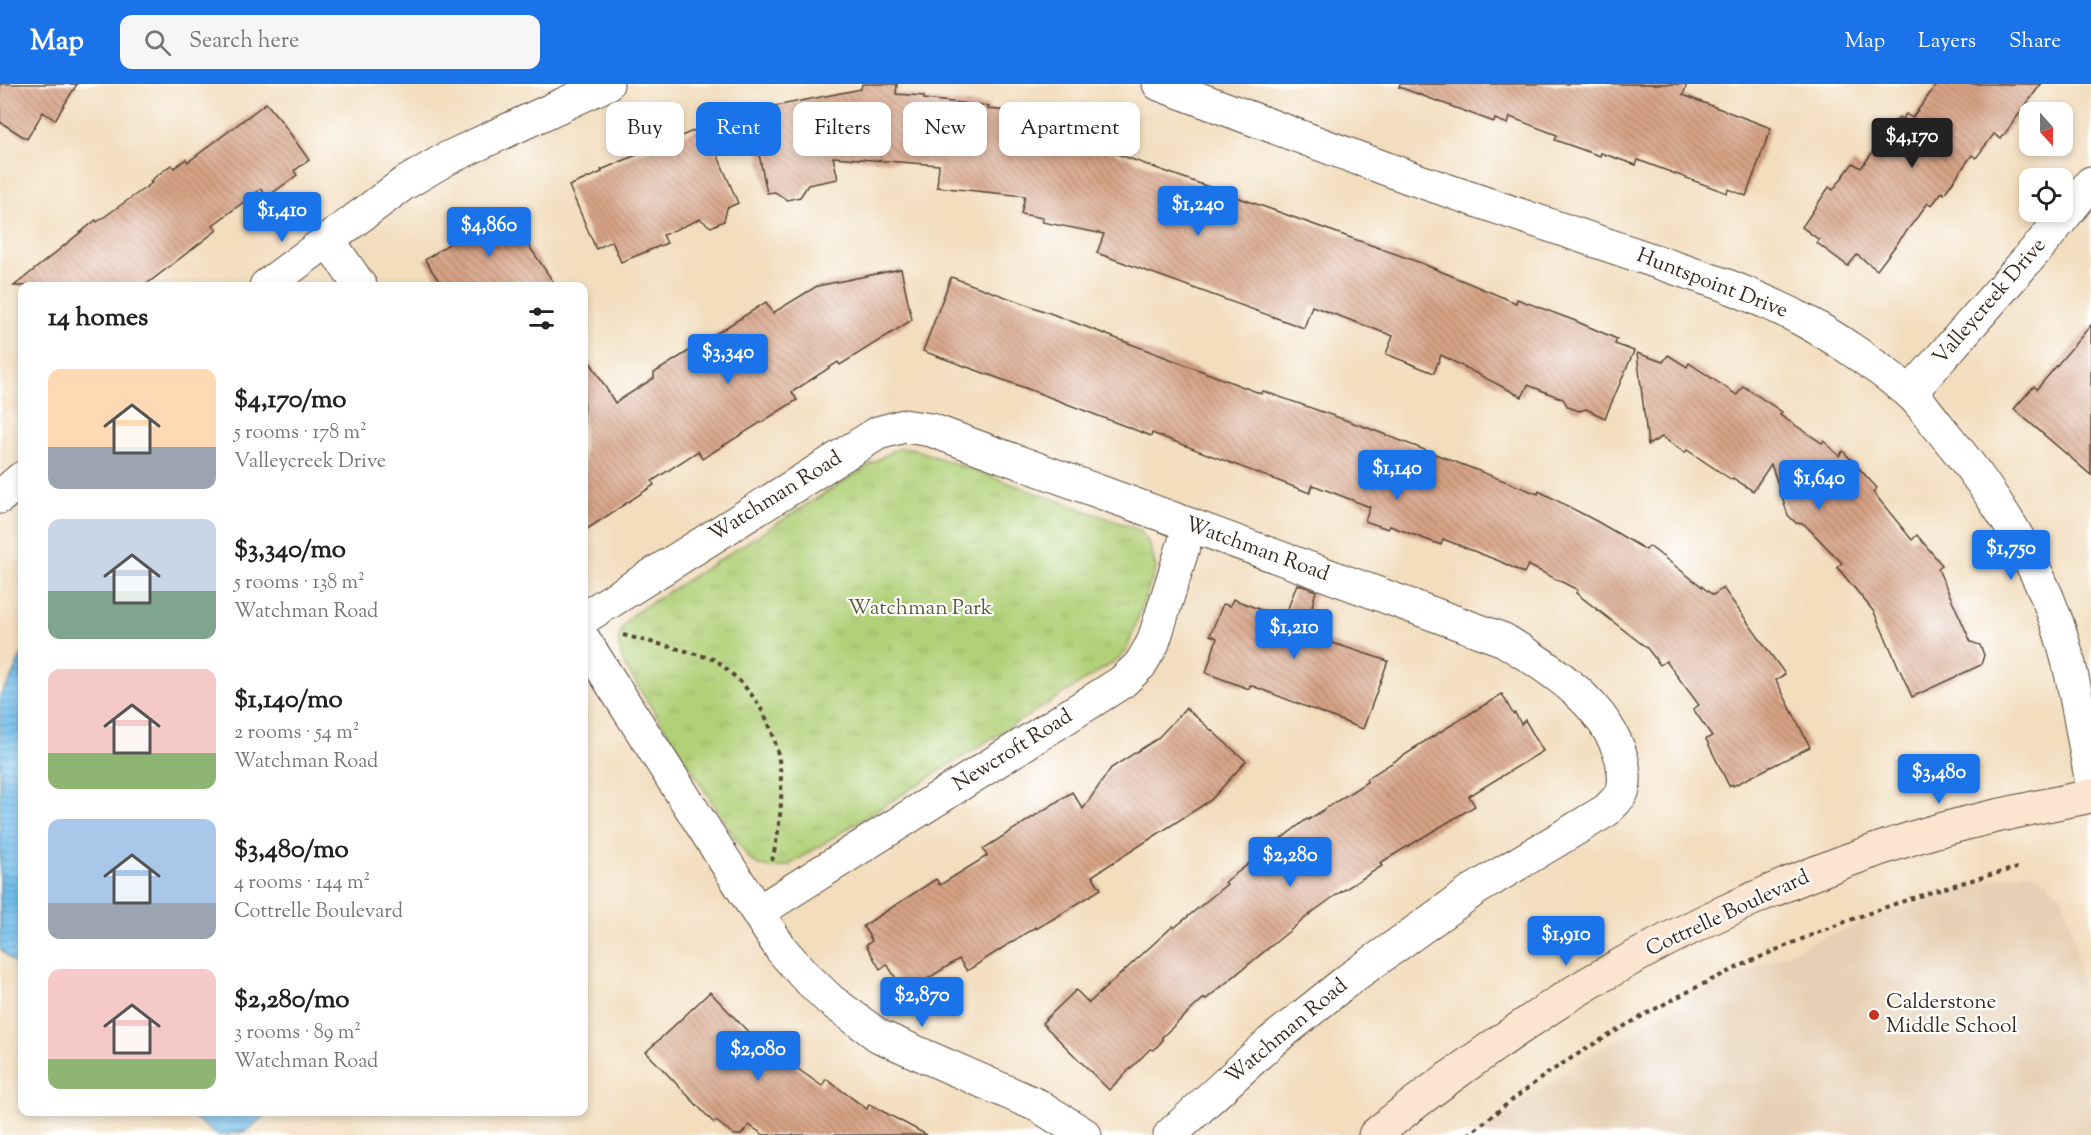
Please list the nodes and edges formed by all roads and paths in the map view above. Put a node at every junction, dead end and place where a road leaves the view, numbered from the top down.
1 (608, 84) edge
2 (1159, 84) edge
3 (2091, 183) edge
4 (328, 240) junction
5 (271, 282) edge
6 (357, 282) edge
7 (1910, 393) junction
8 (18, 481) edge
9 (0, 497) edge
10 (1190, 525) junction
11 (588, 615) edge
12 (623, 635) dead end
13 (588, 646) edge
14 (2091, 778) edge
15 (2091, 796) edge
16 (770, 867) dead end
17 (2017, 868) dead end
18 (758, 912) junction
19 (1084, 1135) edge
20 (1170, 1135) edge
21 (1375, 1135) edge
22 (1467, 1135) edge

1 - 4 street
2 - 7 street, Huntspoint Drive
3 - 7 street, Valleycreek Drive
4 - 5 street
4 - 6 street
7 - 14 street, Huntspoint Drive
8 - 9 street
10 - 11 street, Watchman Road
10 - 18 street, Newcroft Road
10 - 20 street, Watchman Road
12 - 16 path
13 - 18 street
15 - 21 main road, Cottrelle Boulevard
17 - 22 path
18 - 19 street

